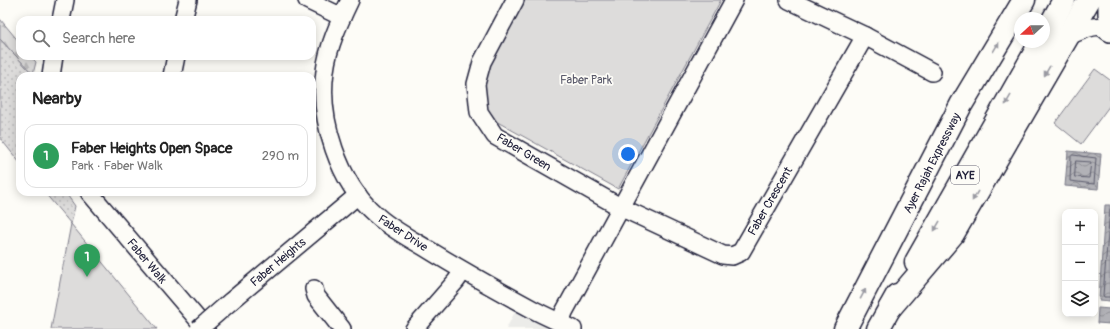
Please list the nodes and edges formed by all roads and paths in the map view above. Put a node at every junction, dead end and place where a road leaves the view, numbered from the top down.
1 (65, 0) edge
2 (188, 0) edge
3 (306, 0) edge
4 (350, 0) edge
5 (515, 0) edge
6 (734, 0) edge
7 (789, 0) edge
8 (1024, 0) edge
9 (1064, 0) edge
10 (1089, 0) edge
11 (1106, 0) edge
12 (62, 16) edge
13 (184, 16) edge
14 (342, 17) junction
15 (1110, 21) edge
16 (1050, 25) edge
17 (1110, 33) edge
18 (865, 36) junction
19 (1066, 37) junction
20 (1038, 48) edge
21 (53, 60) edge
22 (175, 60) edge
23 (52, 72) edge
24 (173, 72) edge
25 (932, 72) dead end
26 (358, 195) junction
27 (92, 196) edge
28 (620, 207) junction
29 (463, 271) junction
30 (314, 289) dead end
31 (890, 308) junction
32 (566, 326) edge
33 (199, 329) edge
34 (206, 329) edge
35 (342, 329) edge
36 (414, 329) edge
37 (845, 329) edge
38 (878, 329) edge

1 - 12 street
2 - 13 street
3 - 14 street
4 - 14 street, Faber Drive
5 - 28 street, Faber Green
6 - 28 street
7 - 18 street
37 -> 8 highway, Ayer Rajah Expressway
9 - 16 highway
10 - 19 highway
11 - 15 street
14 - 26 street, Faber Drive
17 - 19 street
18 - 25 street
18 - 28 street, Faber Crescent
19 -> 31 highway
20 -> 31 highway, AYE
21 - 23 street
22 - 24 street
26 - 29 street, Faber Drive
26 - 33 street, Faber Heights, bridge
27 - 34 street, Faber Walk
28 - 32 street
29 - 32 street, Faber Drive
29 - 36 street
30 - 35 street
31 - 38 highway, AYE

